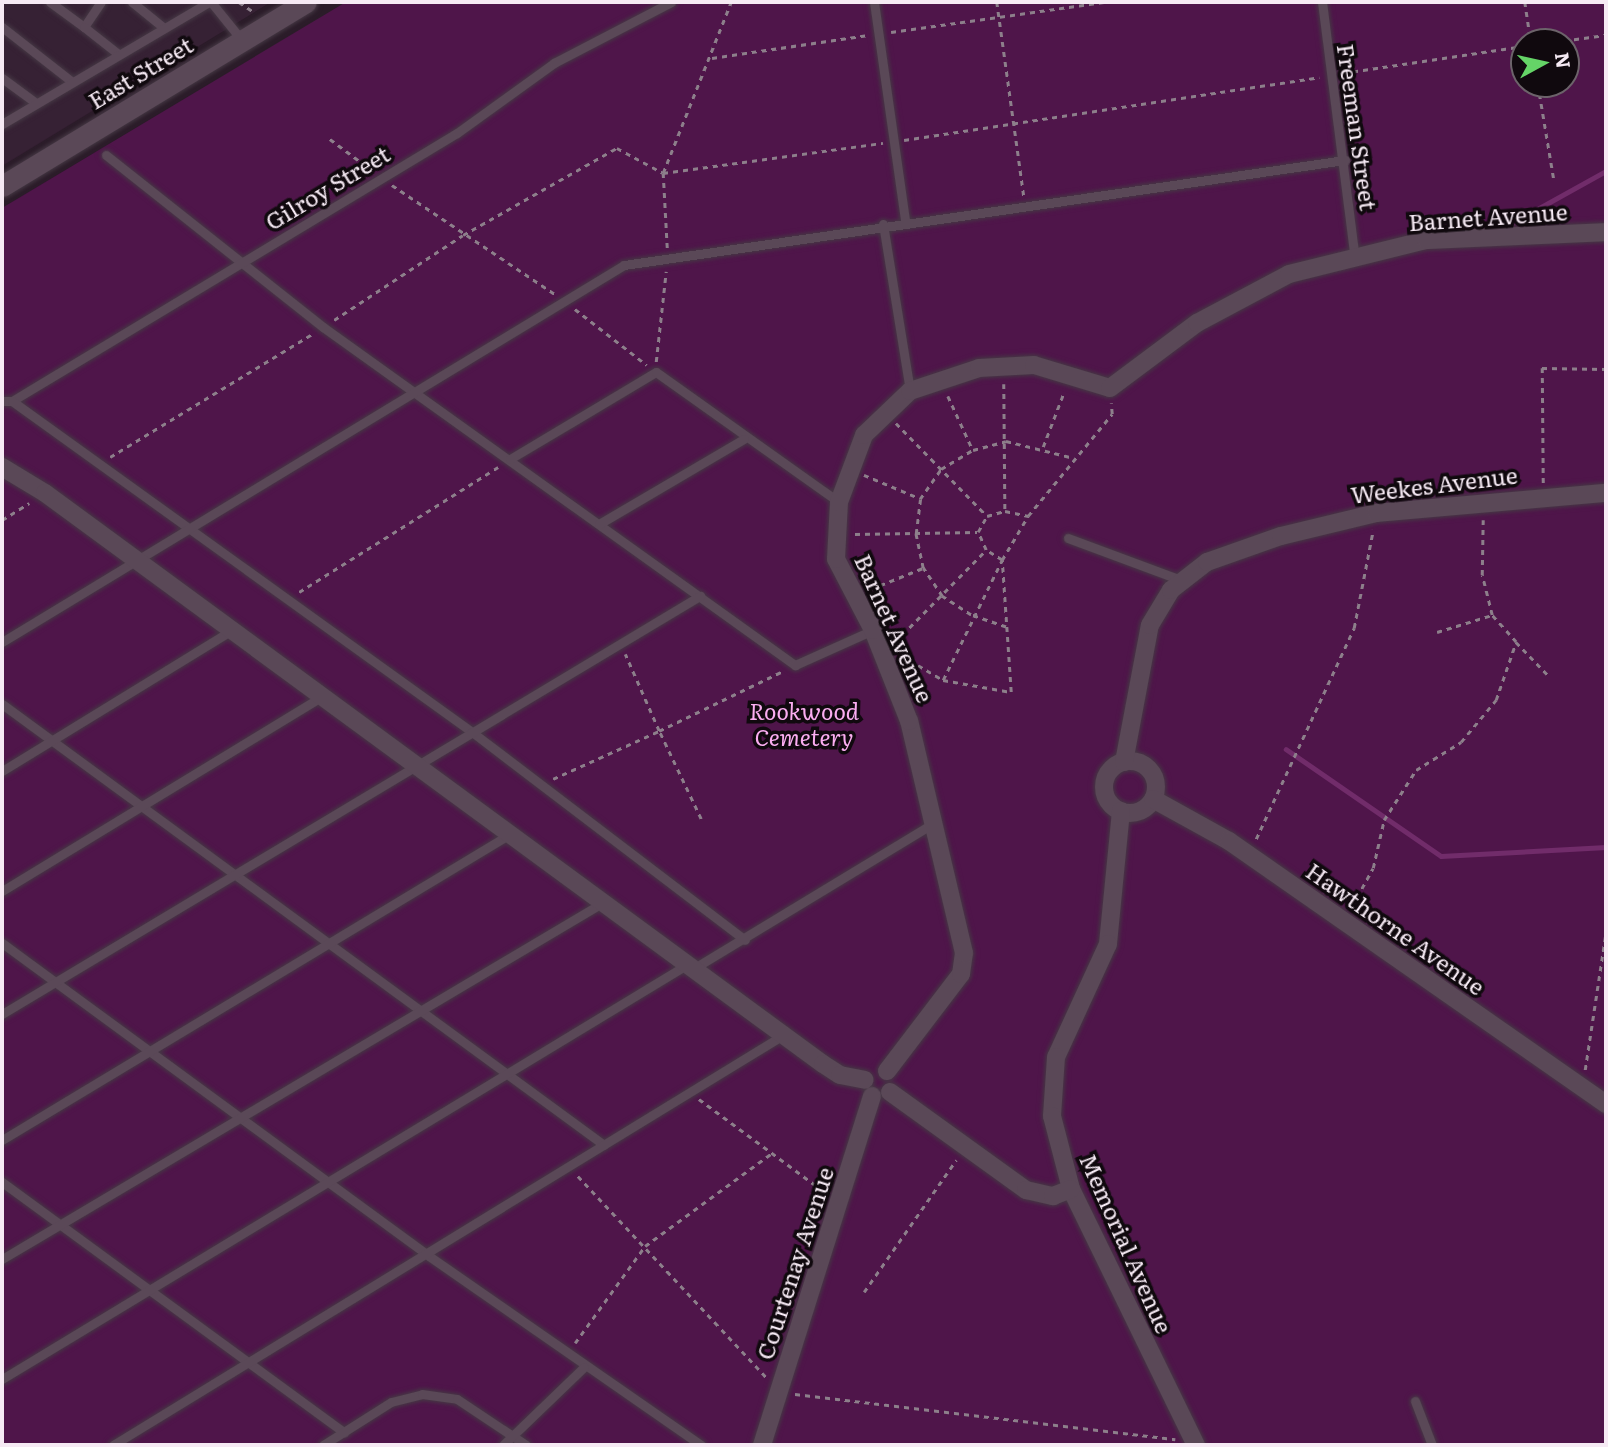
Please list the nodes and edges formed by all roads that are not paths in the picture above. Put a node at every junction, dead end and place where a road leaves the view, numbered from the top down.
1 (50, 2) edge
2 (101, 2) edge
3 (132, 2) edge
4 (210, 2) edge
5 (306, 2) edge
6 (671, 2) edge
7 (874, 2) edge
8 (1322, 2) edge
9 (2, 27) edge
10 (84, 27) junction
11 (163, 27) junction
12 (242, 41) junction
13 (117, 53) junction
14 (2, 78) edge
15 (71, 81) junction
16 (36, 103) junction
17 (2, 124) edge
18 (106, 155) dead end
19 (1345, 160) junction
20 (2, 186) edge
21 (905, 221) junction
22 (883, 224) junction
23 (1606, 232) edge
24 (1355, 258) junction
25 (237, 262) junction
26 (909, 391) junction
27 (419, 394) junction
28 (7, 401) edge
29 (744, 439) junction
30 (510, 460) junction
31 (2, 467) edge
32 (1606, 493) edge
33 (839, 502) junction
34 (599, 524) junction
35 (191, 531) junction
36 (1068, 538) dead end
37 (140, 562) junction
38 (1181, 580) junction
39 (700, 596) junction
40 (232, 630) junction
41 (873, 630) junction
42 (2, 642) edge
43 (323, 696) junction
44 (2, 704) edge
45 (472, 732) junction
46 (51, 740) junction
47 (1124, 762) junction
48 (417, 765) junction
49 (2, 771) edge
50 (1153, 799) junction
51 (144, 808) junction
52 (1121, 811) junction
53 (937, 821) junction
54 (511, 834) junction
55 (235, 874) junction
56 (2, 891) edge
57 (604, 902) junction
58 (745, 940) junction
59 (328, 941) junction
60 (2, 943) edge
61 (693, 965) junction
62 (55, 982) junction
63 (420, 1009) junction
64 (2, 1014) edge
65 (783, 1035) junction
66 (147, 1050) junction
67 (508, 1073) junction
68 (876, 1089) junction
69 (1606, 1104) edge
70 (239, 1118) junction
71 (2, 1140) edge
72 (604, 1145) junction
73 (327, 1181) junction
74 (2, 1182) edge
75 (1071, 1189) junction
76 (59, 1224) junction
77 (429, 1256) junction
78 (2, 1259) edge
79 (149, 1290) junction
80 (248, 1364) junction
81 (584, 1367) junction
82 (2, 1380) edge
83 (1415, 1401) dead end
84 (344, 1432) junction
85 (516, 1433) junction
86 (1194, 1443) edge
87 (113, 1445) edge
88 (323, 1445) edge
89 (503, 1445) edge
90 (526, 1445) edge
91 (701, 1445) edge
92 (762, 1445) edge
93 (1432, 1445) edge

1 - 10 lane
2 - 10 lane
3 - 11 lane
4 - 11 lane
4 - 12 lane
5 - 12 main road, East Street
6 - 25 lane, Gilroy Street
7 - 21 lane
8 - 19 lane, Freeman Street
9 - 15 lane
10 - 13 lane
11 - 13 lane
12 - 20 main road, East Street
13 - 15 lane
14 - 16 lane
15 - 16 lane
16 - 17 lane
18 - 25 lane
19 - 21 lane
19 - 24 lane, Freeman Street
21 - 22 lane
22 - 26 lane
22 - 27 lane
23 - 24 street, Barnet Avenue
24 - 26 street, Barnet Avenue
25 - 27 lane
25 - 28 lane, Gilroy Street
26 - 33 street, Barnet Avenue
27 - 30 lane
27 - 35 lane
28 - 35 lane
29 - 30 lane
29 - 33 lane
29 - 34 lane
30 - 34 lane
31 - 37 street
32 - 38 street, Weekes Avenue
33 - 41 street, Barnet Avenue
34 - 39 lane
35 - 37 lane
35 - 45 lane
36 - 38 lane
37 - 40 street
37 - 42 lane
38 - 47 street
39 - 41 lane
39 - 45 lane
40 - 43 street
40 - 46 lane
41 - 53 street, Barnet Avenue
43 - 48 street
43 - 51 lane
44 - 46 lane
45 - 48 lane
45 - 58 lane
46 - 49 lane
46 - 51 lane
47 - 50 street
47 - 52 street
48 - 54 street
48 - 55 lane
50 - 52 street
50 - 69 street, Hawthorne Avenue
51 - 55 lane
51 - 56 lane
52 - 75 street, Memorial Avenue
53 - 58 lane
53 - 68 street, Barnet Avenue
54 - 57 street
54 - 59 lane
55 - 59 lane
55 - 62 lane
57 - 61 street
57 - 63 lane
58 - 61 lane
59 - 63 lane
59 - 66 lane
60 - 62 lane
61 - 65 street
61 - 67 lane
62 - 64 lane
62 - 66 lane
63 - 67 lane
63 - 70 lane
65 - 68 street
65 - 72 lane
66 - 70 lane
66 - 71 lane
67 - 72 lane
67 - 73 lane
68 - 75 street
68 - 92 street, Courtenay Avenue
70 - 73 lane
70 - 76 lane
72 - 77 lane
73 - 77 lane
73 - 79 lane
74 - 76 lane
75 - 86 street, Memorial Avenue
76 - 78 lane
76 - 79 lane
77 - 80 lane
77 - 81 lane
79 - 80 lane
79 - 82 lane
80 - 84 lane
80 - 87 lane
81 - 85 lane
81 - 91 lane
83 - 93 lane
84 - 85 lane
84 - 88 lane
85 - 89 lane
85 - 90 lane

